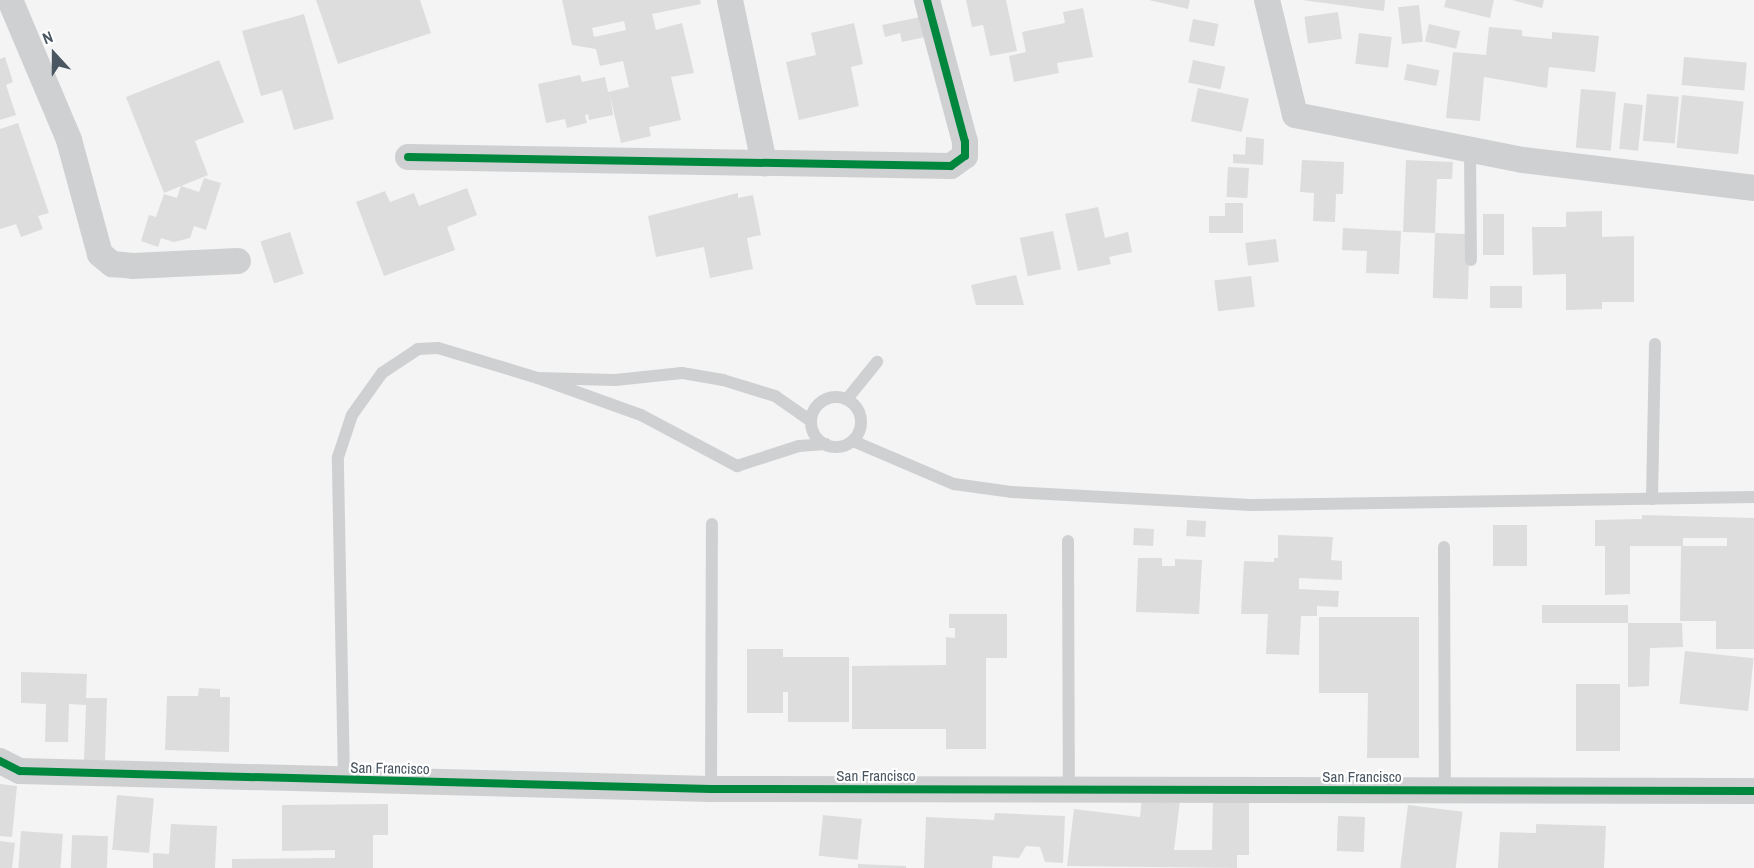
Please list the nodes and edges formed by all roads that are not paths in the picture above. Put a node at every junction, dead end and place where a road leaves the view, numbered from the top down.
1 (10, 0) edge
2 (730, 0) edge
3 (927, 0) edge
4 (1267, 0) edge
5 (1470, 151) junction
6 (408, 157) dead end
7 (764, 163) junction
8 (1754, 188) edge
9 (1471, 260) dead end
10 (238, 261) dead end
11 (1655, 344) dead end
12 (877, 362) dead end
13 (538, 378) junction
14 (847, 399) junction
15 (811, 421) junction
16 (853, 441) junction
17 (826, 444) junction
18 (1754, 497) edge
19 (1652, 499) junction
20 (711, 524) dead end
21 (1068, 541) dead end
22 (1444, 547) dead end
23 (0, 761) edge
24 (344, 781) junction
25 (711, 789) junction
26 (1445, 790) junction
27 (1069, 791) junction
28 (1754, 791) edge

1 - 10 street
2 - 7 street
3 - 7 street
4 - 5 street
5 - 8 street
5 - 9 lane
6 - 7 street
11 - 19 lane
12 - 14 lane
13 - 15 lane
13 - 17 lane
13 - 24 lane
14 - 15 lane
14 - 16 lane
15 - 17 lane
16 - 17 lane
16 - 19 lane
18 - 19 lane
20 - 25 lane
21 - 27 lane
22 - 26 lane
23 - 24 street, San Francisco
24 - 25 street, San Francisco
25 - 27 street, San Francisco
26 - 27 street, San Francisco
26 - 28 street, San Francisco

